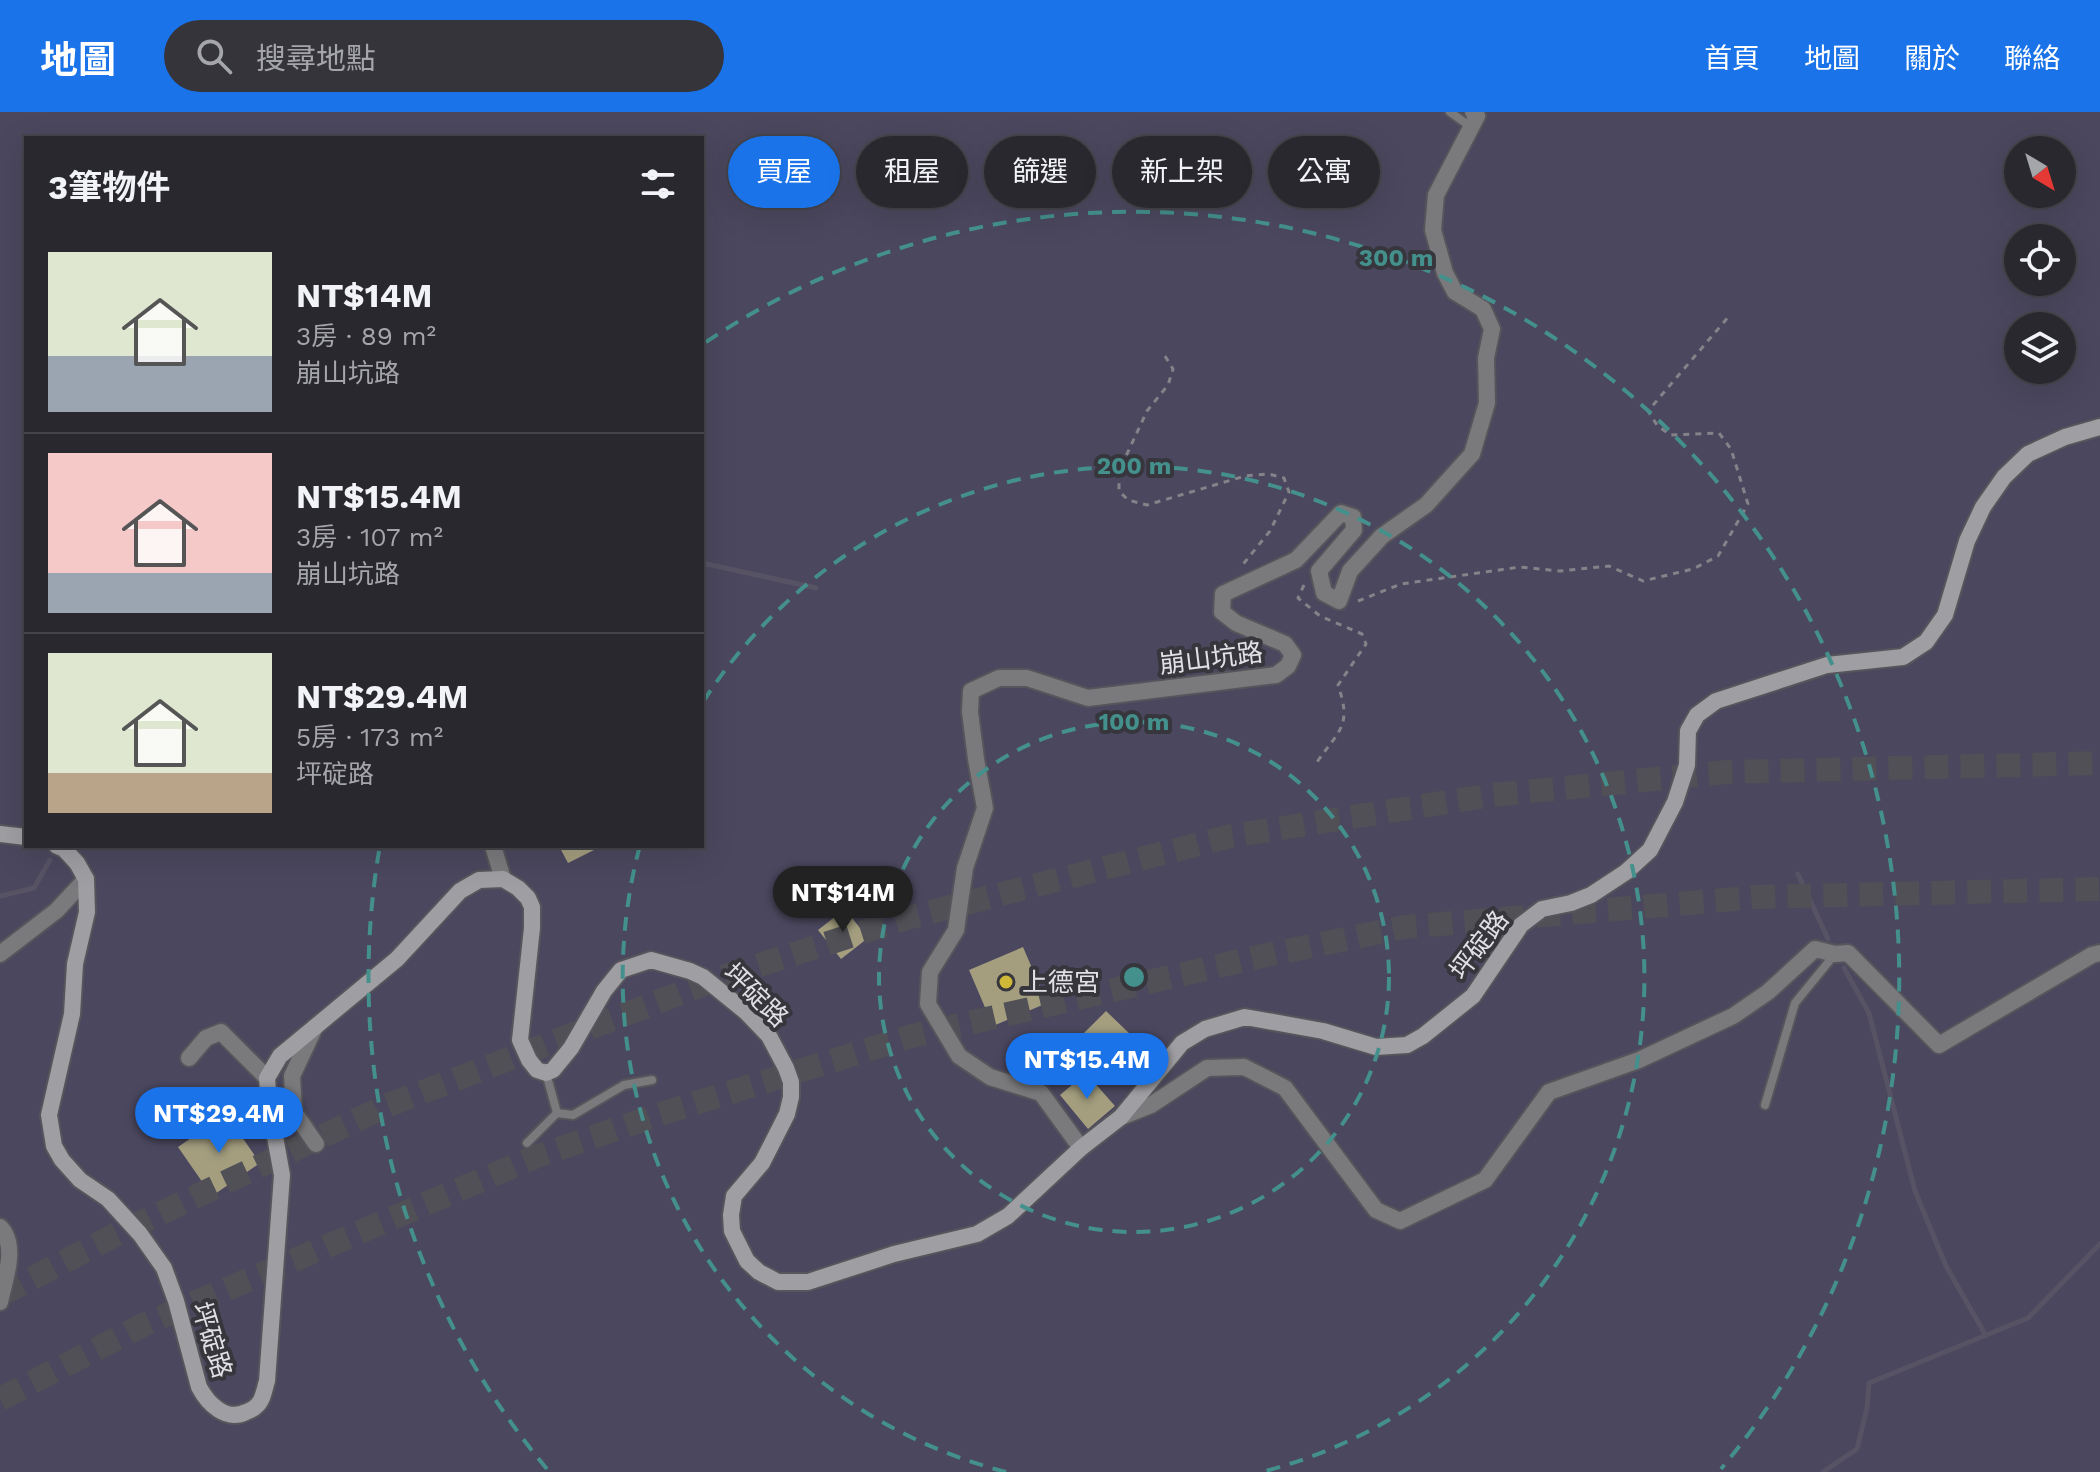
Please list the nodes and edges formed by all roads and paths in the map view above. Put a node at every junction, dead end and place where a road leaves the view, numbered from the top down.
1 (1450, 112) edge
2 (1472, 120) edge
3 (1730, 315) dead end
4 (1165, 356) dead end
5 (2100, 427) edge
6 (1319, 571) junction
7 (1223, 594) junction
8 (1339, 601) junction
9 (1317, 762) dead end
10 (0, 834) edge
11 (24, 837) edge
12 (62, 848) edge
13 (494, 848) edge
14 (86, 879) junction
15 (503, 879) junction
16 (2100, 953) edge
17 (0, 954) edge
18 (1835, 954) junction
19 (316, 1026) junction
20 (189, 1058) dead end
21 (546, 1073) junction
22 (267, 1078) junction
23 (652, 1080) dead end
24 (1765, 1105) dead end
25 (557, 1113) junction
26 (1121, 1117) junction
27 (527, 1143) dead end
28 (316, 1144) dead end
29 (1081, 1148) junction
30 (0, 1227) edge
31 (0, 1302) edge

1 - 2 lane
2 - 8 street
3 - 8 path
4 - 7 path
5 - 26 main road, 坪碇路
6 - 7 street
6 - 8 street
6 - 9 path
7 - 29 street, 崩山坑路
10 - 11 main road
12 - 14 main road
13 - 15 street
14 - 17 street
14 - 22 main road, 坪碇路
15 - 19 main road
15 - 21 main road
16 - 18 street
18 - 24 lane
18 - 26 street
19 - 22 main road
19 - 28 street
20 - 22 street
21 - 25 lane
21 - 29 main road, 坪碇路
23 - 25 lane
25 - 27 lane
26 - 29 main road, 坪碇路
30 - 31 street

